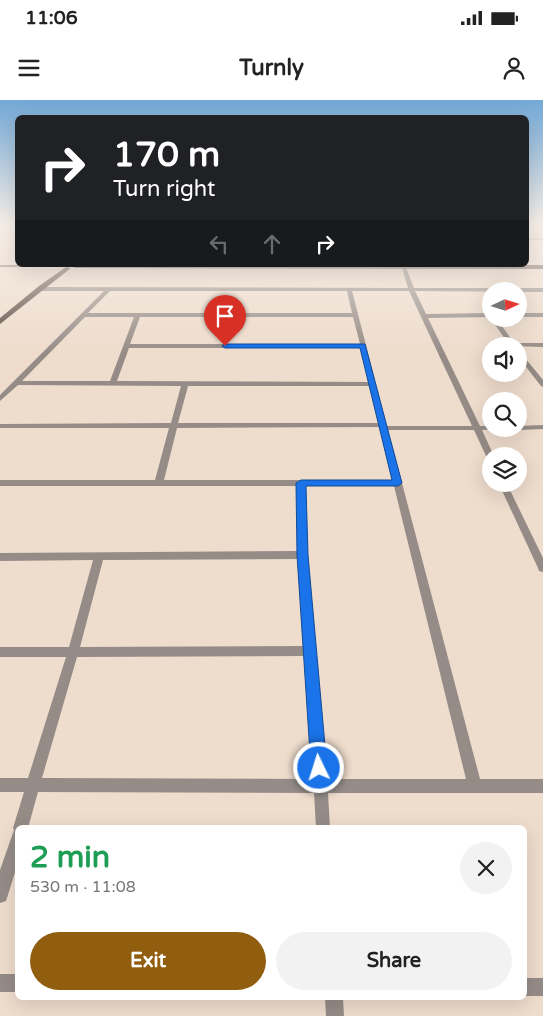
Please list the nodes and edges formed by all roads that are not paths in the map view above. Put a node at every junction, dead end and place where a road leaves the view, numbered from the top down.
1 (53, 268) edge
2 (72, 268) edge
3 (404, 268) edge
4 (52, 278) junction
5 (41, 289) junction
6 (108, 290) junction
7 (349, 290) junction
8 (412, 290) junction
9 (543, 290) edge
10 (83, 315) junction
11 (355, 315) junction
12 (482, 315) edge
13 (528, 315) edge
14 (543, 315) edge
15 (138, 316) junction
16 (424, 316) junction
17 (0, 322) edge
18 (543, 345) edge
19 (127, 346) junction
20 (363, 346) junction
21 (527, 346) edge
22 (527, 364) edge
23 (16, 383) junction
24 (113, 383) junction
25 (185, 383) junction
26 (373, 384) junction
27 (543, 384) edge
28 (0, 399) edge
29 (0, 426) edge
30 (174, 427) junction
31 (383, 427) junction
32 (477, 428) junction
33 (482, 428) edge
34 (527, 428) edge
35 (543, 428) edge
36 (486, 447) edge
37 (159, 482) junction
38 (0, 483) edge
39 (301, 483) junction
40 (398, 483) junction
41 (507, 492) edge
42 (303, 555) junction
43 (99, 556) junction
44 (0, 557) edge
45 (543, 568) edge
46 (311, 651) junction
47 (0, 652) edge
48 (73, 652) junction
49 (0, 785) edge
50 (32, 786) junction
51 (543, 786) edge
52 (320, 787) junction
53 (475, 787) junction
54 (21, 825) edge
55 (323, 825) edge
56 (15, 846) edge
57 (0, 895) edge
58 (0, 983) edge
59 (15, 983) edge
60 (527, 987) edge
61 (543, 987) edge
62 (334, 1000) edge
63 (335, 1016) edge

1 - 4 main road
2 - 4 main road
3 - 8 street
4 - 5 main road
5 - 6 street
5 - 17 main road
6 - 7 street
6 - 10 street
7 - 8 street
7 - 11 street
8 - 9 street
8 - 16 street
10 - 15 street
10 - 23 street
11 - 15 street
11 - 20 street
12 - 16 street
13 - 14 street
15 - 19 street
16 - 32 street
18 - 21 street
19 - 20 street
19 - 24 street
20 - 26 street
22 - 27 street
23 - 24 street
23 - 28 street
24 - 25 street
25 - 26 street
25 - 30 street
26 - 31 street
29 - 30 street
30 - 31 street
30 - 37 street
31 - 32 street
31 - 40 street
32 - 33 street
32 - 36 street
34 - 35 street
37 - 38 street
37 - 39 street
39 - 40 street
39 - 42 street
40 - 53 street
41 - 45 street
42 - 43 street
42 - 46 street
43 - 44 street
43 - 48 street
46 - 48 street
46 - 52 street
47 - 48 street
48 - 50 street
49 - 50 street
50 - 52 street
50 - 54 street
51 - 53 street
52 - 53 street
52 - 55 street
56 - 57 street
58 - 59 street
60 - 61 street
62 - 63 street

